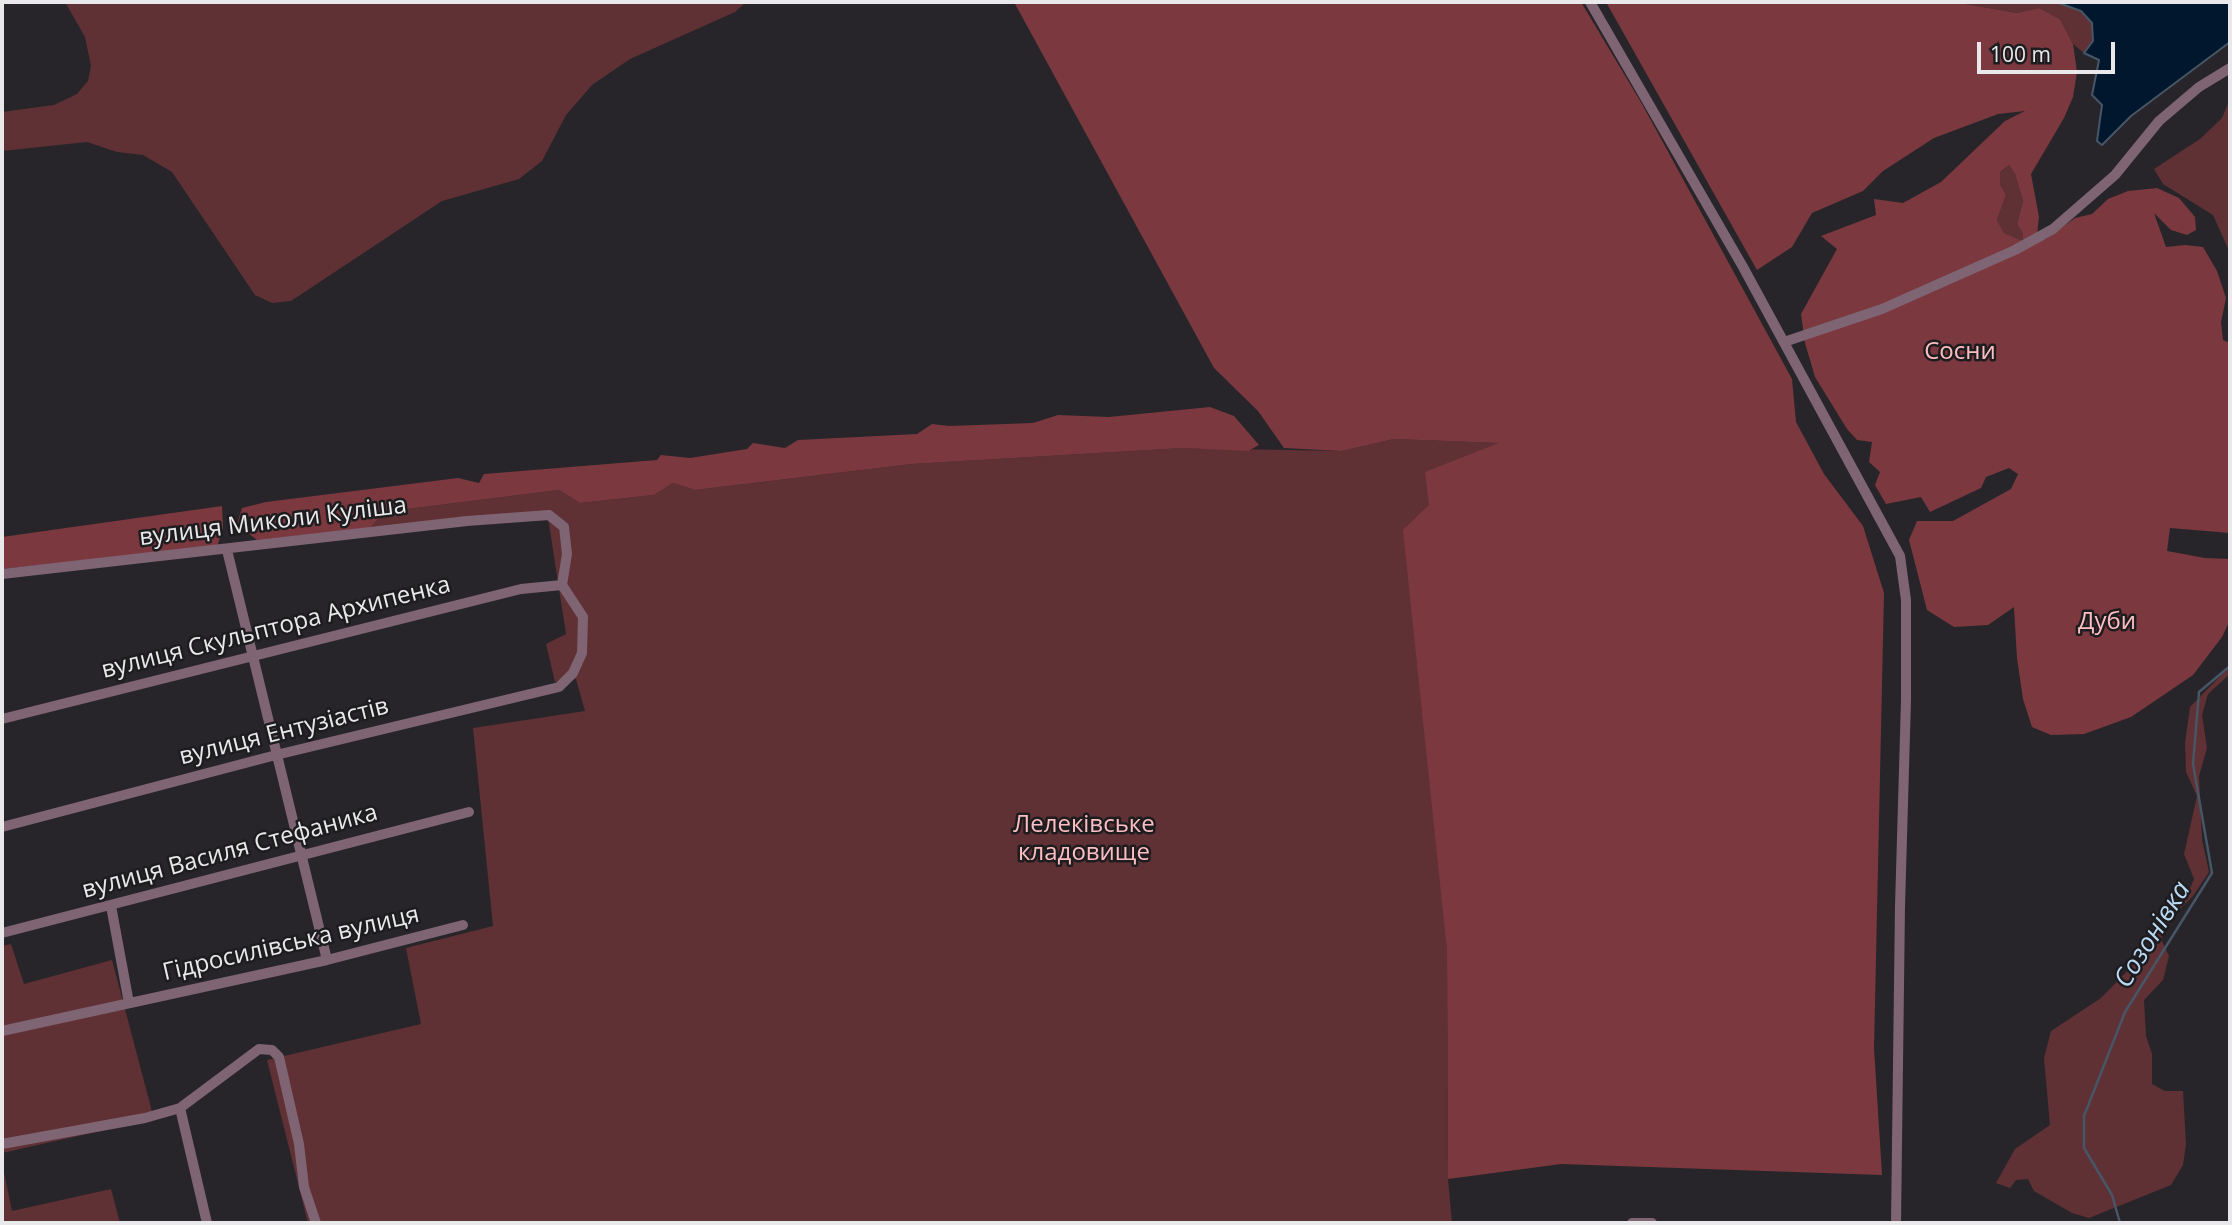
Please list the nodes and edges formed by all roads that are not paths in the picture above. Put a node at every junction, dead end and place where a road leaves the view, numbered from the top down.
1 (1590, 2) edge
2 (2230, 68) edge
3 (1784, 342) junction
4 (227, 550) junction
5 (2, 574) edge
6 (562, 585) junction
7 (251, 655) junction
8 (2, 719) edge
9 (276, 755) junction
10 (469, 812) dead end
11 (2, 827) edge
12 (299, 856) junction
13 (111, 906) junction
14 (463, 925) dead end
15 (2, 933) edge
16 (327, 960) junction
17 (129, 1003) junction
18 (2, 1031) edge
19 (180, 1108) junction
20 (2, 1144) edge
21 (207, 1223) edge
22 (316, 1223) edge
23 (1632, 1223) edge
24 (1652, 1223) edge
25 (1896, 1223) edge

1 - 3 street
2 - 3 street
3 - 25 street
4 - 5 street, вулиця Миколи Куліша
4 - 6 street, вулиця Миколи Куліша
4 - 7 street
6 - 7 street, вулиця Скульптора Архипенка
6 - 9 street, вулиця Ентузіастів
7 - 8 street, вулиця Скульптора Архипенка
7 - 9 street
9 - 11 street, вулиця Ентузіастів
9 - 12 street
10 - 12 street, вулиця Василя Стефаника
12 - 13 street, вулиця Василя Стефаника
12 - 16 street
13 - 15 street, вулиця Василя Стефаника
13 - 17 street
14 - 16 street, Гідросилівська вулиця
16 - 17 street, Гідросилівська вулиця
17 - 18 street, Гідросилівська вулиця
19 - 20 street
19 - 21 street
19 - 22 street
23 - 24 street

